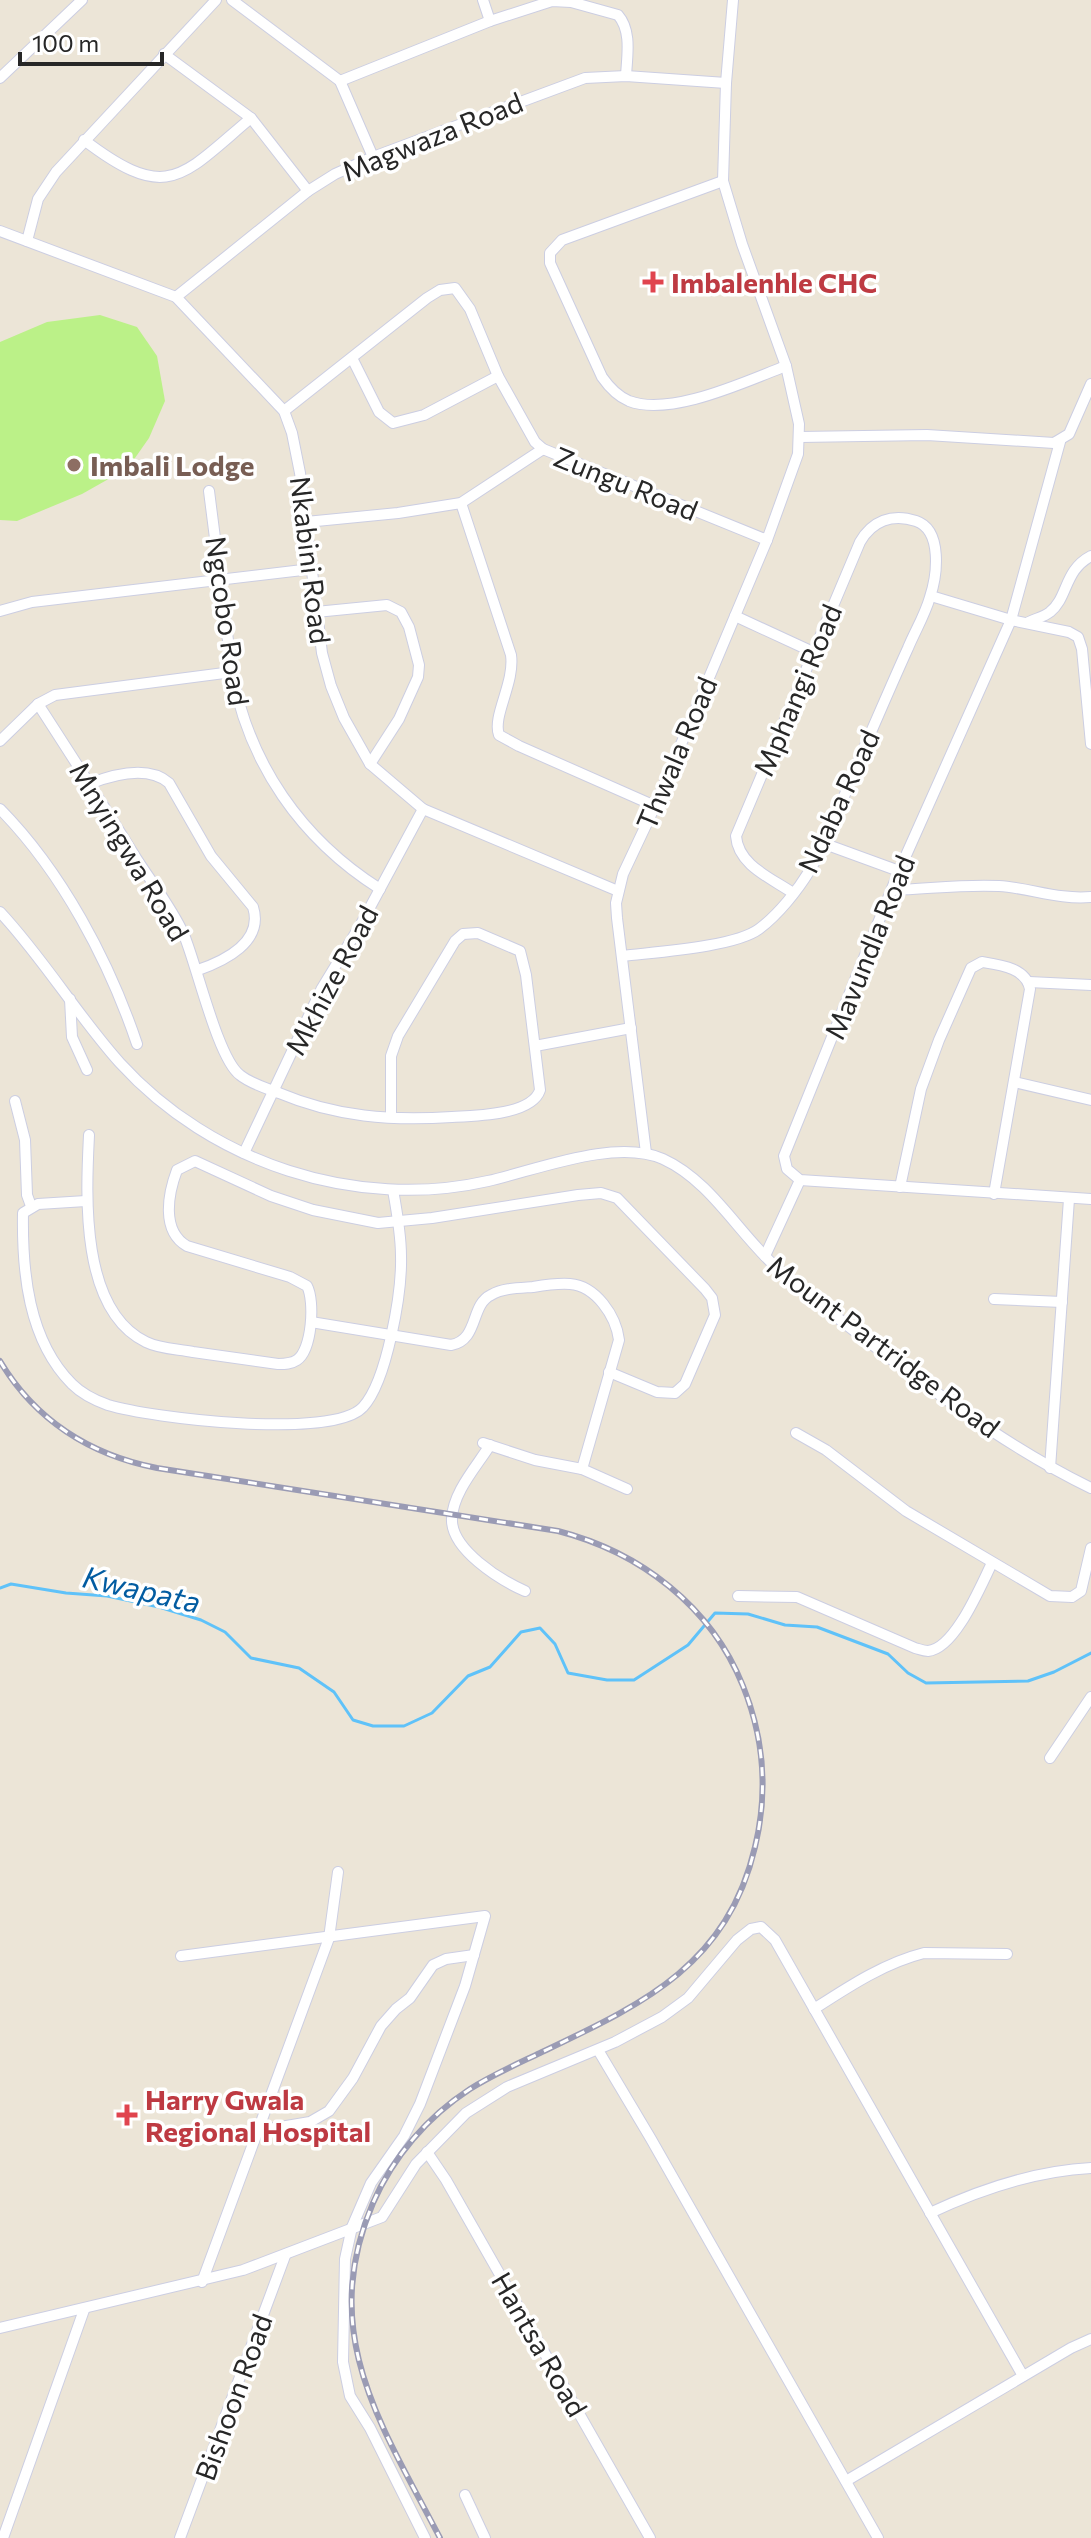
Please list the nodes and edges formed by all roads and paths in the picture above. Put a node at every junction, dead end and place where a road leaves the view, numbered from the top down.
1 (82, 0) edge
2 (216, 0) edge
3 (232, 0) edge
4 (483, 0) edge
5 (733, 0) edge
6 (490, 21) junction
7 (164, 54) junction
8 (626, 76) junction
9 (0, 78) edge
10 (340, 81) junction
11 (726, 83) junction
12 (251, 118) junction
13 (84, 140) junction
14 (373, 157) junction
15 (723, 181) junction
16 (308, 191) junction
17 (0, 231) edge
18 (27, 241) junction
19 (176, 297) junction
20 (352, 358) junction
21 (786, 366) junction
22 (498, 376) junction
23 (1091, 384) edge
24 (284, 411) junction
25 (800, 437) junction
26 (1060, 442) junction
27 (543, 449) junction
28 (209, 491) dead end
29 (461, 503) junction
30 (306, 522) junction
31 (930, 530) joint
32 (767, 540) junction
33 (1091, 556) edge
34 (311, 569) junction
35 (220, 581) junction
36 (931, 596) junction
37 (0, 611) edge
38 (316, 612) junction
39 (735, 616) junction
40 (1011, 620) junction
41 (1027, 623) junction
42 (813, 652) junction
43 (232, 672) junction
44 (38, 704) junction
45 (0, 741) edge
46 (1091, 744) edge
47 (370, 764) junction
48 (89, 784) junction
49 (655, 806) junction
50 (0, 809) edge
51 (423, 809) junction
52 (825, 844) junction
53 (899, 871) junction
54 (380, 889) junction
55 (893, 890) junction
56 (618, 891) junction
57 (793, 893) junction
58 (1091, 897) edge
59 (0, 912) edge
60 (623, 956) junction
61 (198, 970) junction
62 (1029, 982) junction
63 (1091, 985) edge
64 (70, 999) junction
65 (631, 1028) junction
66 (137, 1044) dead end
67 (535, 1046) junction
68 (87, 1070) dead end
69 (1014, 1082) junction
70 (273, 1091) junction
71 (1091, 1100) edge
72 (15, 1101) dead end
73 (391, 1117) junction
74 (89, 1135) dead end
75 (244, 1153) junction
76 (646, 1153) junction
77 (800, 1180) junction
78 (900, 1187) junction
79 (393, 1190) junction
80 (994, 1194) junction
81 (1069, 1199) junction
82 (1091, 1199) edge
83 (86, 1201) junction
84 (31, 1206) junction
85 (398, 1222) junction
86 (765, 1256) junction
87 (994, 1299) dead end
88 (1062, 1302) junction
89 (311, 1322) junction
90 (391, 1335) junction
91 (609, 1372) junction
92 (796, 1433) dead end
93 (1050, 1468) junction
94 (582, 1469) junction
95 (1091, 1488) edge
96 (627, 1489) dead end
97 (1091, 1548) edge
98 (992, 1563) junction
99 (525, 1591) dead end
100 (738, 1596) dead end
101 (1091, 1697) edge
102 (1050, 1758) dead end
103 (338, 1872) dead end
104 (329, 1938) junction
105 (1007, 1954) dead end
106 (474, 1955) junction
107 (181, 1956) dead end
108 (814, 2009) junction
109 (598, 2050) junction
110 (257, 2131) junction
111 (427, 2152) junction
112 (1091, 2168) edge
113 (930, 2213) junction
114 (352, 2227) junction
115 (285, 2256) junction
116 (202, 2282) junction
117 (84, 2310) junction
118 (0, 2328) edge
119 (1091, 2339) edge
120 (1023, 2376) junction
121 (846, 2481) junction
122 (465, 2495) dead end
123 (3, 2538) edge
124 (180, 2538) edge
125 (425, 2538) edge
126 (485, 2538) edge
127 (650, 2538) edge
128 (878, 2538) edge

1 - 9 street
2 - 7 street
3 - 10 street
4 - 6 street
5 - 11 street, Thwala Road
6 - 8 street
6 - 10 street
7 - 12 street
7 - 13 street
8 - 11 street, Magwaza Road
8 - 14 street, Magwaza Road
10 - 14 street
11 - 15 street, Thwala Road
12 - 13 street
12 - 16 street
13 - 18 street
14 - 16 street, Magwaza Road
15 - 21 street, Thwala Road
15 - 21 street
16 - 19 street, Magwaza Road
17 - 18 street, Nkabini Road
18 - 19 street, Nkabini Road
19 - 24 street, Nkabini Road
20 - 22 street
20 - 22 street, Zungu Road
20 - 24 street, Zungu Road
21 - 25 street, Thwala Road
22 - 27 street, Zungu Road
23 - 26 street, Mavundla Road
24 - 30 street, Nkabini Road
25 - 26 street
25 - 32 street, Thwala Road
26 - 40 street, Mavundla Road
27 - 29 street
27 - 32 street, Zungu Road
28 - 35 street, Ngcobo Road
29 - 30 street
29 - 49 street
30 - 34 street, Nkabini Road
31 - 36 street, Ndaba Road
31 - 42 street, Mphangi Road
32 - 39 street, Thwala Road
33 - 41 street
34 - 35 street
34 - 38 street, Nkabini Road
35 - 37 street
35 - 43 street, Ngcobo Road
36 - 40 street
36 - 52 street, Ndaba Road
38 - 47 street, Nkabini Road
38 - 47 street
39 - 42 street
39 - 49 street, Thwala Road
40 - 41 street
40 - 53 street, Mavundla Road
41 - 46 street
42 - 57 street, Mphangi Road
43 - 44 street
43 - 54 street, Ngcobo Road
44 - 45 street
44 - 48 street, Mnyingwa Road
47 - 51 street, Nkabini Road
48 - 61 street, Mnyingwa Road
48 - 61 street
49 - 56 street, Thwala Road
50 - 66 street
51 - 54 street, Mkhize Road
51 - 56 street, Nkabini Road
52 - 53 street
52 - 57 street, Ndaba Road
53 - 55 street, Mavundla Road
54 - 70 street, Mkhize Road
55 - 58 street
55 - 77 street, Mavundla Road
56 - 60 street, Thwala Road
57 - 60 street, Ndaba Road
59 - 64 street, Mount Partridge Road
60 - 65 street, Thwala Road
61 - 70 street, Mnyingwa Road
62 - 63 street
62 - 69 street
62 - 78 street
64 - 68 street
64 - 75 street, Mount Partridge Road
65 - 67 street
65 - 76 street, Thwala Road
67 - 73 street, Mnyingwa Road
67 - 73 street
69 - 71 street
69 - 80 street
70 - 73 street, Mnyingwa Road
70 - 75 street, Mkhize Road
72 - 84 street
74 - 83 street
75 - 79 street, Mount Partridge Road
76 - 79 street, Mount Partridge Road
76 - 86 street, Mount Partridge Road
77 - 78 street
77 - 86 street
78 - 80 street
79 - 85 street
80 - 81 street
81 - 82 street
81 - 88 street
83 - 84 street
83 - 89 street
84 - 90 street
85 - 89 street
85 - 90 street
85 - 91 street
86 - 93 street, Mount Partridge Road
87 - 88 street
88 - 93 street
89 - 90 street
90 - 91 street
91 - 94 street
92 - 98 street
93 - 95 street, Mount Partridge Road
94 - 96 street
94 - 99 street
97 - 98 street
98 - 100 street
101 - 102 street
103 - 104 street
104 - 106 street
104 - 107 street
104 - 110 street
105 - 108 street
106 - 110 street
106 - 114 street
108 - 109 street
108 - 113 street
109 - 111 street
109 - 121 street
110 - 116 street
111 - 114 street
111 - 127 street, Hantsa Road
112 - 113 street
113 - 120 street
114 - 115 street
114 - 125 street
115 - 116 street
115 - 124 street, Bishoon Road
116 - 117 street
117 - 118 street
117 - 123 street
119 - 120 street
120 - 121 street
121 - 128 street
122 - 126 street

